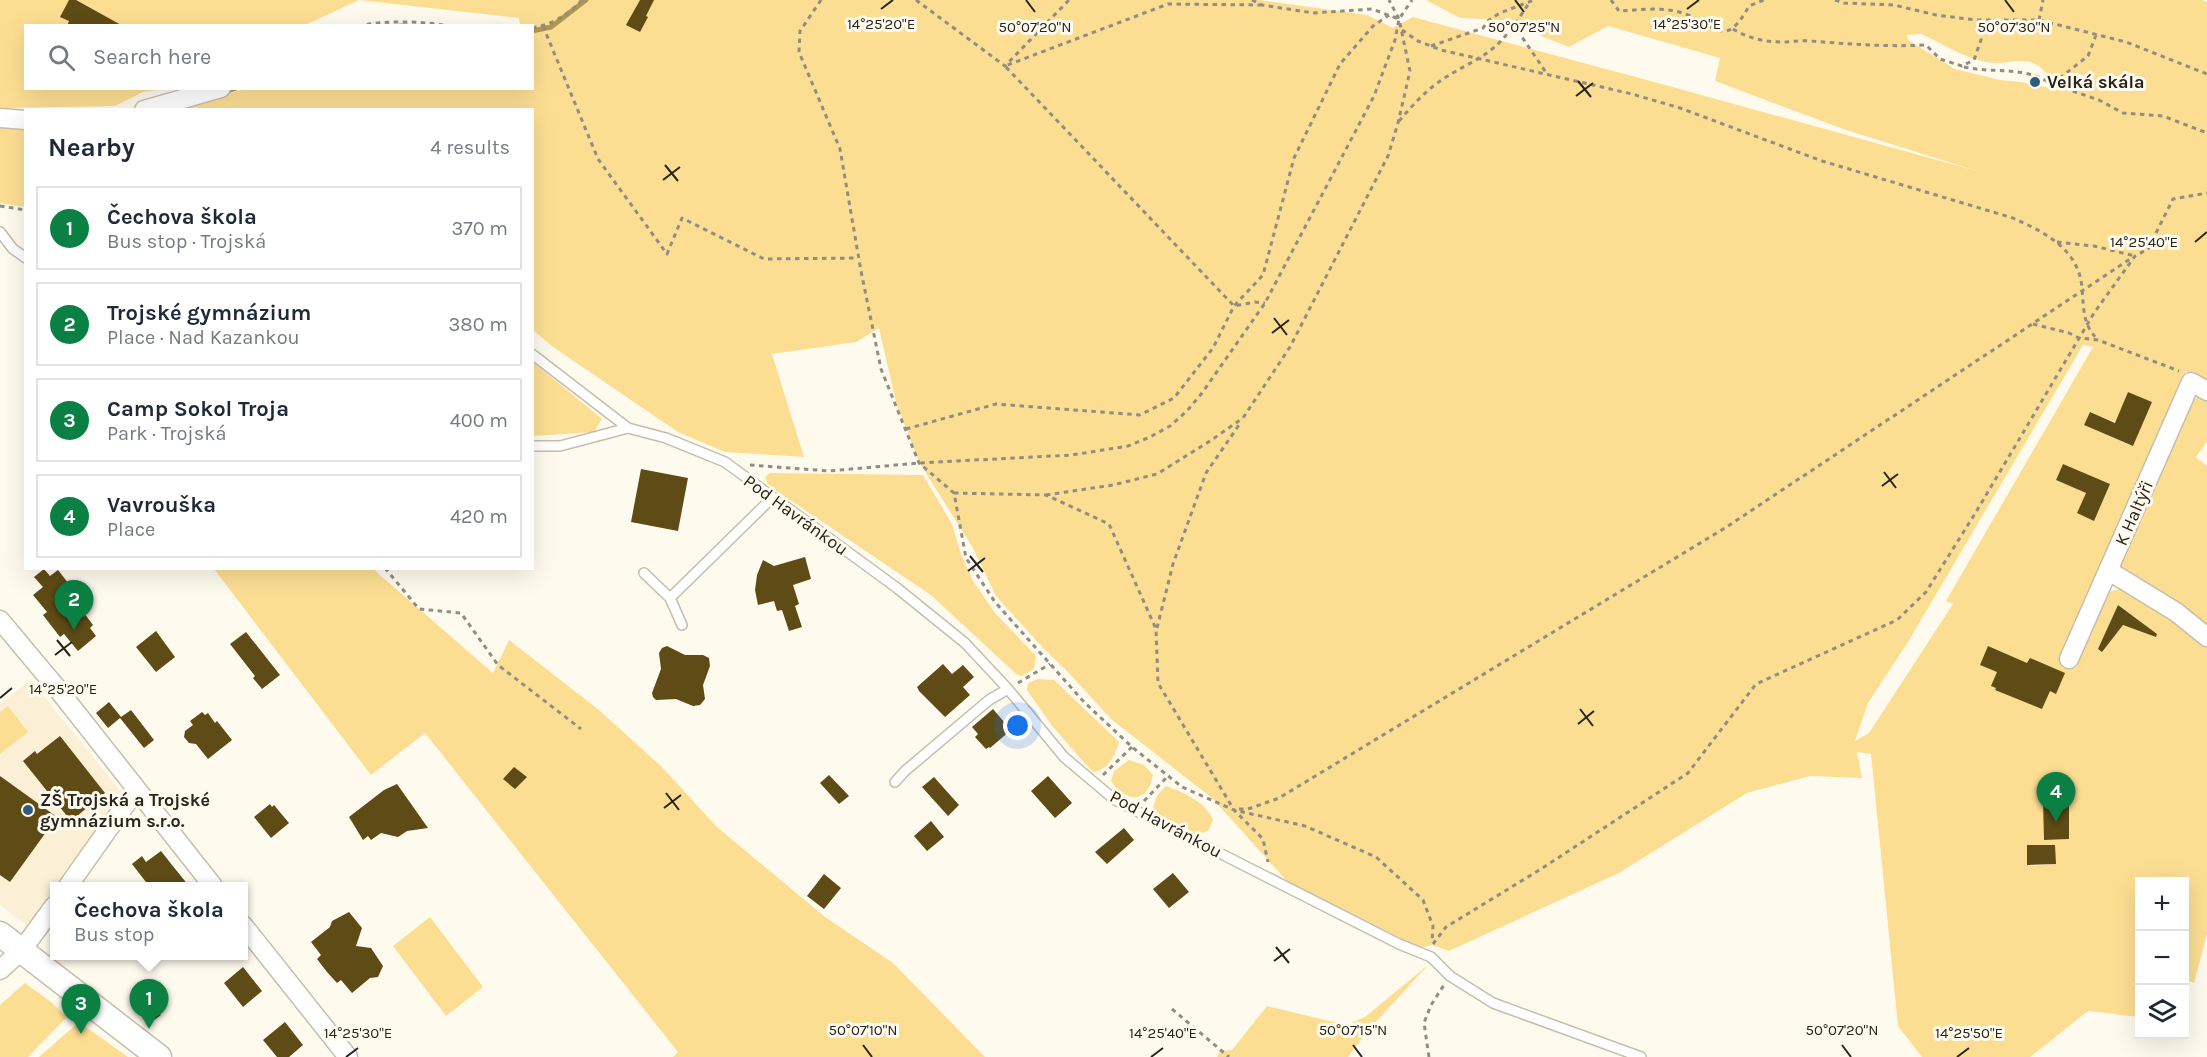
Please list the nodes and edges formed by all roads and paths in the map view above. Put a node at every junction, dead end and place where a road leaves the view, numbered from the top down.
1 (582, 0) edge
2 (821, 0) edge
3 (916, 0) edge
4 (1069, 0) edge
5 (1252, 0) edge
6 (1389, 0) edge
7 (1407, 0) edge
8 (1412, 0) edge
9 (1534, 0) edge
10 (1611, 0) edge
11 (1764, 0) edge
12 (1834, 0) edge
13 (2043, 0) edge
14 (1529, 3) junction
15 (1262, 5) junction
16 (1408, 5) junction
17 (1389, 15) junction
18 (1399, 19) junction
19 (1519, 19) junction
20 (1988, 20) junction
21 (2039, 20) junction
22 (368, 24) edge
23 (438, 24) edge
24 (543, 26) junction
25 (534, 28) edge
26 (1733, 29) junction
27 (1402, 30) junction
28 (2096, 35) junction
29 (1430, 46) junction
30 (1478, 59) junction
31 (1005, 66) junction
32 (1962, 66) junction
33 (2207, 74) edge
34 (1548, 75) junction
35 (2052, 84) junction
36 (214, 90) edge
37 (151, 108) edge
38 (0, 118) edge
39 (24, 120) edge
40 (1398, 123) junction
41 (2207, 133) edge
42 (2207, 194) edge
43 (0, 206) edge
44 (24, 210) edge
45 (0, 232) edge
46 (2057, 242) junction
47 (2135, 256) junction
48 (24, 257) edge
49 (858, 258) junction
50 (2083, 290) junction
51 (1265, 303) junction
52 (1234, 306) junction
53 (2033, 324) junction
54 (2087, 324) junction
55 (2079, 338) junction
56 (2098, 340) junction
57 (534, 356) edge
58 (2199, 386) edge
59 (1243, 418) junction
60 (628, 429) junction
61 (905, 429) junction
62 (534, 446) edge
63 (724, 462) junction
64 (919, 463) junction
65 (954, 493) junction
66 (1046, 495) junction
67 (772, 498) junction
68 (387, 570) edge
69 (2109, 571) junction
70 (644, 573) dead end
71 (670, 598) junction
72 (0, 620) edge
73 (682, 625) dead end
74 (1156, 630) junction
75 (2207, 637) edge
76 (2069, 659) dead end
77 (1050, 664) junction
78 (1008, 689) junction
79 (581, 729) dead end
80 (1132, 747) junction
81 (1167, 776) junction
82 (895, 782) dead end
83 (1094, 783) junction
84 (136, 790) junction
85 (1234, 810) junction
86 (1136, 811) junction
87 (1270, 879) junction
88 (71, 882) edge
89 (210, 882) edge
90 (50, 912) edge
91 (248, 931) edge
92 (0, 934) edge
93 (22, 950) junction
94 (1431, 957) junction
95 (0, 970) edge
96 (1450, 976) junction
97 (1172, 1009) dead end
98 (159, 1057) edge
99 (348, 1057) edge
100 (1229, 1057) edge
101 (1429, 1057) edge
102 (1641, 1057) edge

1 - 24 path
2 - 49 path
3 - 31 path
4 - 31 path
5 - 15 path
6 - 18 path
7 - 16 path
8 - 16 path
9 - 14 path
10 - 26 path
11 - 26 path
12 - 20 path
13 - 21 path
14 - 19 path
14 - 29 path
15 - 17 path
15 - 31 path
16 - 18 path
17 - 18 path
17 - 52 path
18 - 27 path
18 - 51 path
19 - 30 path
19 - 34 path
20 - 21 path
20 - 32 path
21 - 28 path
22 - 23 path
24 - 25 path
24 - 49 path
26 - 32 path
27 - 29 path
27 - 40 path
28 - 33 path
28 - 35 path
29 - 30 path
30 - 34 path
30 - 40 path
31 - 52 path
32 - 35 path
34 - 46 path
35 - 41 path
36 - 37 street
38 - 39 street
40 - 59 path
42 - 47 path
43 - 44 path
45 - 48 lane
46 - 47 path
46 - 50 path
47 - 50 path
47 - 54 path
49 - 61 path
50 - 53 path
50 - 54 path
51 - 52 path
51 - 64 path
52 - 61 path
53 - 55 path
53 - 85 path
54 - 55 path
54 - 56 path
55 - 56 path
55 - 94 path
56 - 58 path
57 - 60 lane, Pod Havránkou
58 - 69 street, K Haltýři
59 - 66 path
59 - 74 path
60 - 62 lane, Pod Havránkou
60 - 63 lane, Pod Havránkou
61 - 64 path
63 - 64 path
63 - 67 lane, Pod Havránkou
64 - 65 path
65 - 66 path
65 - 77 path
66 - 74 path
67 - 71 lane
67 - 78 lane, Pod Havránkou
68 - 79 path
69 - 75 street
69 - 76 street, K Haltýři
70 - 71 lane
71 - 73 lane
72 - 84 street
74 - 85 path
77 - 78 path
77 - 80 path
78 - 82 lane
78 - 83 lane, Pod Havránkou
80 - 81 path
80 - 83 path
81 - 85 path
81 - 86 path
83 - 86 lane, Pod Havránkou
84 - 88 street
84 - 89 street
85 - 87 path
85 - 94 path
86 - 87 lane, Pod Havránkou
87 - 94 lane, Pod Havránkou
90 - 93 street
91 - 99 street
92 - 93 street
93 - 95 street
93 - 98 street
94 - 96 lane, Pod Havránkou
96 - 101 path
96 - 102 lane, Pod Havránkou
97 - 100 path

